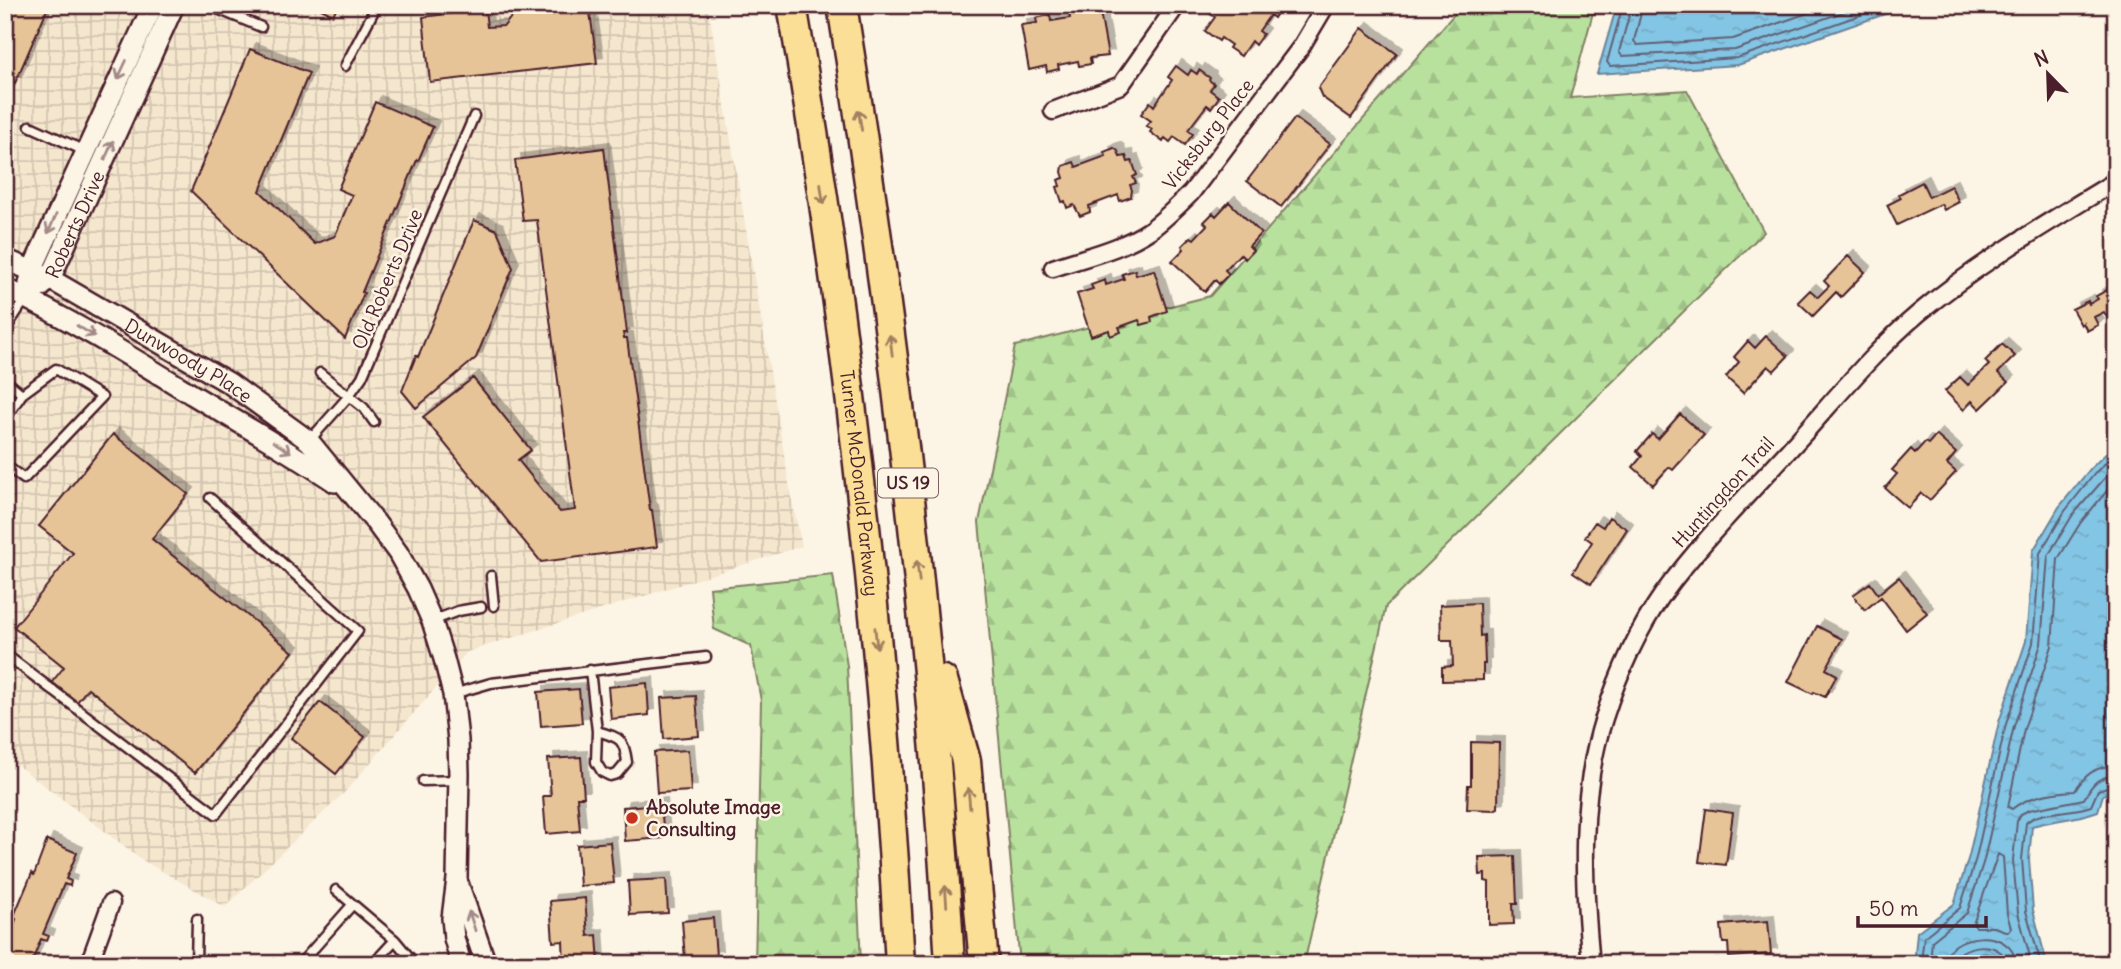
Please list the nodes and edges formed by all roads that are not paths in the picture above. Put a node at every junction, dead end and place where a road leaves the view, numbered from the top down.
1 (153, 5) edge
2 (174, 5) edge
3 (208, 5) edge
4 (377, 5) edge
5 (792, 5) edge
6 (842, 5) edge
7 (1326, 5) edge
8 (1171, 8) edge
9 (261, 27) dead end
10 (345, 66) dead end
11 (1053, 111) dead end
12 (474, 116) dead end
13 (30, 127) dead end
14 (85, 151) junction
15 (2116, 181) edge
16 (5, 260) edge
17 (1054, 268) dead end
18 (32, 270) junction
19 (50, 279) junction
20 (5, 288) edge
21 (26, 298) junction
22 (5, 330) edge
23 (320, 373) dead end
24 (5, 380) edge
25 (22, 394) junction
26 (348, 397) junction
27 (5, 419) edge
28 (374, 422) dead end
29 (309, 442) junction
30 (5, 465) edge
31 (348, 491) junction
32 (210, 498) dead end
33 (491, 576) dead end
34 (494, 606) dead end
35 (481, 607) dead end
36 (923, 615) junction
37 (432, 621) junction
38 (5, 654) edge
39 (706, 656) dead end
40 (590, 670) junction
41 (453, 694) junction
42 (597, 731) junction
43 (458, 780) junction
44 (424, 781) dead end
45 (457, 879) junction
46 (336, 890) dead end
47 (111, 903) dead end
48 (353, 904) junction
49 (197, 919) dead end
50 (396, 940) junction
51 (89, 964) edge
52 (196, 964) edge
53 (300, 964) edge
54 (373, 964) edge
55 (415, 964) edge
56 (461, 964) edge
57 (486, 964) edge
58 (901, 964) edge
59 (950, 964) edge
60 (984, 964) edge
61 (1591, 964) edge

1 -> 14 street, Roberts Drive
19 -> 2 street, Roberts Drive
3 - 9 lane
4 - 10 lane
5 -> 58 highway, Turner McDonald Parkway / US 19
36 -> 6 highway, US 19
7 - 17 street, Vicksburg Place
8 - 11 street
12 - 26 lane, Old Roberts Drive
13 - 14 lane
14 -> 18 street, Roberts Drive
15 - 61 street, Huntingdon Trail
16 - 18 street, Dunwoody Place
18 - 19 street, Dunwoody Place
18 - 21 street, Roberts Drive
19 - 21 street, Roberts Drive
19 - 29 street, Dunwoody Place
20 - 21 street, Dunwoody Place
21 - 22 lane
21 -> 31 street, Dunwoody Place
23 - 26 lane
24 - 25 lane
25 - 27 lane
25 - 30 lane
26 - 28 lane
26 - 29 lane, Old Roberts Drive
29 - 31 street, Dunwoody Place
31 - 37 street, Dunwoody Place
32 - 38 lane
33 - 34 lane
35 - 37 lane
59 -> 36 highway, US 19
60 -> 36 highway
37 - 41 street, Dunwoody Place
39 - 40 lane
40 - 41 lane
40 - 42 lane
41 - 43 street, Dunwoody Place
42 - 42 lane
43 - 44 lane
43 - 45 street, Dunwoody Place
45 - 56 street, Dunwoody Place
57 -> 45 street, Dunwoody Place
46 - 48 lane
47 - 51 street
48 - 50 lane
48 - 53 lane
49 - 52 lane
50 - 54 lane
50 - 55 lane

